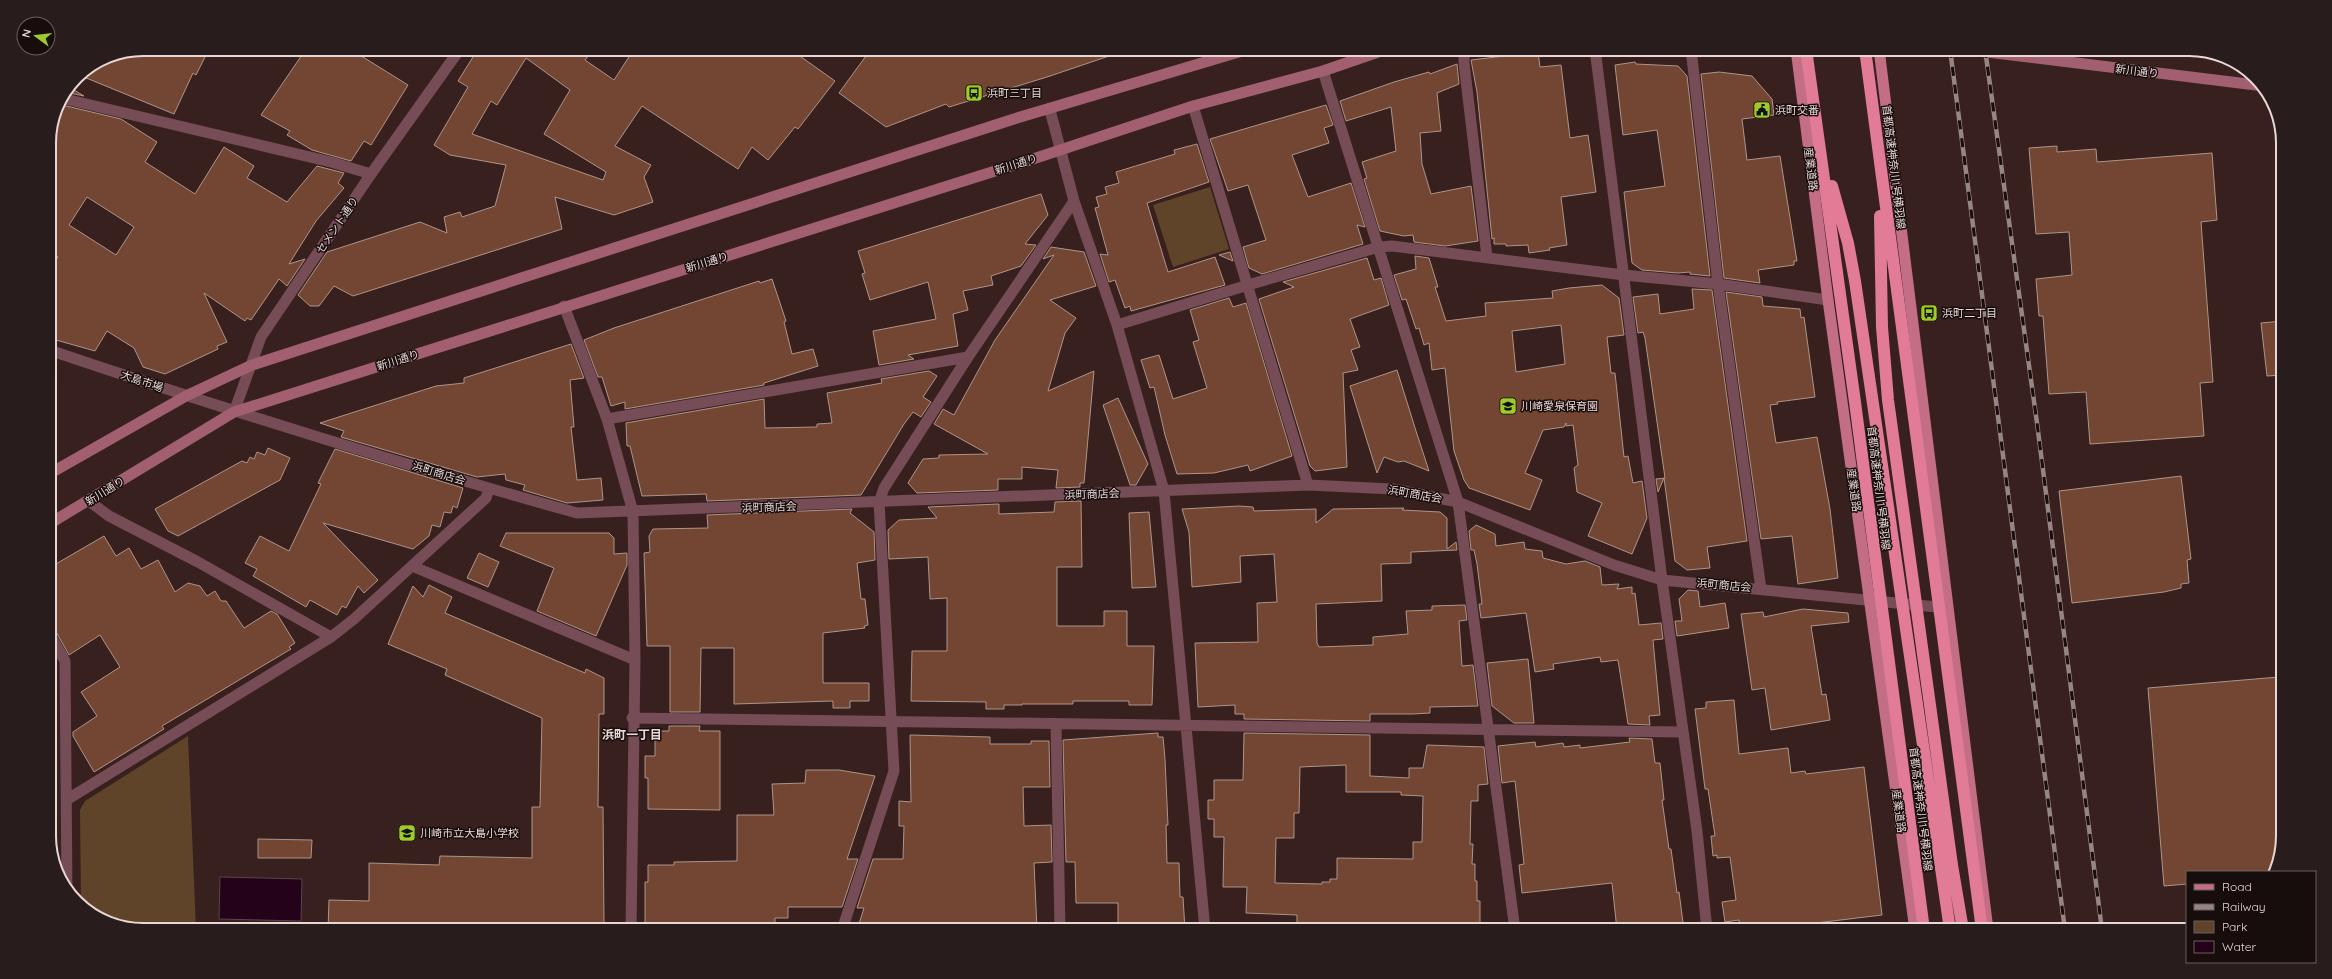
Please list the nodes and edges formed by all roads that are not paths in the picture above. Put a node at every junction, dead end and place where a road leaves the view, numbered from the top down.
1 (455, 56) edge
2 (1216, 56) edge
3 (1367, 56) edge
4 (1464, 56) edge
5 (1595, 56) edge
6 (1692, 56) edge
7 (1797, 56) edge
8 (1807, 56) edge
9 (1866, 56) edge
10 (1880, 56) edge
11 (2019, 56) edge
12 (1323, 71) junction
13 (2254, 85) edge
14 (68, 100) edge
15 (1193, 106) junction
16 (1050, 110) junction
17 (1820, 146) junction
18 (1060, 150) junction
19 (1880, 159) junction
20 (371, 174) junction
21 (1074, 200) junction
22 (1379, 247) junction
23 (1487, 257) junction
24 (1624, 275) junction
25 (1718, 284) junction
26 (1248, 285) junction
27 (1828, 300) junction
28 (564, 306) junction
29 (1117, 326) junction
30 (56, 352) edge
31 (968, 356) junction
32 (252, 365) junction
33 (186, 396) junction
34 (234, 412) junction
35 (607, 419) junction
36 (56, 470) edge
37 (1308, 485) junction
38 (489, 489) junction
39 (1164, 491) junction
40 (89, 501) junction
41 (878, 502) junction
42 (1458, 502) junction
43 (633, 512) junction
44 (56, 520) edge
45 (412, 566) junction
46 (1662, 580) junction
47 (1761, 589) junction
48 (1869, 602) junction
49 (1948, 608) junction
50 (331, 637) junction
51 (56, 645) edge
52 (635, 660) junction
53 (632, 718) junction
54 (891, 720) junction
55 (1056, 724) junction
56 (1186, 726) junction
57 (1488, 729) junction
58 (1683, 732) junction
59 (68, 799) junction
60 (1946, 866) junction
61 (67, 878) edge
62 (631, 923) edge
63 (844, 923) edge
64 (1060, 923) edge
65 (1204, 923) edge
66 (1514, 923) edge
67 (1706, 923) edge
68 (1914, 923) edge
69 (1923, 923) edge
70 (1950, 923) edge
71 (1961, 923) edge
72 (1981, 923) edge
73 (1987, 923) edge

1 - 20 street, セメント通り
2 - 16 main road
3 - 12 main road, 新川通り
4 - 23 street
5 - 24 street
6 - 25 street
7 - 27 main road, 産業道路
8 - 17 highway, 首都高速神奈川1号横羽線, bridge
9 - 19 highway, 首都高速神奈川1号横羽線, bridge
10 - 49 main road
11 - 13 main road, 新川通り
12 - 15 main road, 新川通り
12 - 22 street
14 - 20 street
15 - 18 main road, 新川通り
15 - 26 street
16 - 18 street
16 - 32 main road
17 - 60 highway, bridge
17 - 69 highway, 首都高速神奈川1号横羽線, bridge
18 - 21 street
18 - 28 main road, 新川通り
19 - 60 highway, bridge
19 - 72 highway, 首都高速神奈川1号横羽線, bridge
20 - 32 street, セメント通り
21 - 29 street
21 - 31 street
22 - 23 street
22 - 26 street
22 - 42 street
23 - 24 street
24 - 25 street
24 - 46 street
25 - 27 street
25 - 47 street
26 - 29 street
26 - 37 street
27 - 48 main road, 産業道路
28 - 34 main road, 新川通り
28 - 35 street
29 - 39 street
30 - 33 street, 大島市場
31 - 35 street
31 - 41 street
32 - 33 main road
32 - 34 street, セメント通り
33 - 34 street, 大島市場
33 - 36 main road
34 - 38 street, 浜町商店会
34 - 40 main road, 新川通り
35 - 43 street
37 - 39 street, 浜町商店会
37 - 42 street, 浜町商店会
38 - 43 street, 浜町商店会
38 - 45 street
39 - 41 street, 浜町商店会
39 - 56 street
40 - 44 main road, 新川通り
40 - 50 street
41 - 43 street, 浜町商店会
41 - 54 street
42 - 46 street, 浜町商店会
42 - 57 street
43 - 52 street
45 - 50 street
45 - 52 street
46 - 47 street, 浜町商店会
46 - 58 street
47 - 48 street, 浜町商店会
48 - 49 street, 浜町商店会
48 - 68 main road, 産業道路
49 - 73 main road
50 - 59 street
51 - 59 street
52 - 53 street
53 - 54 street
53 - 62 street
54 - 55 street
54 - 63 street
55 - 56 street
55 - 64 street
56 - 57 street
56 - 65 street
57 - 58 street
57 - 66 street
58 - 67 street
59 - 61 street
60 - 70 highway
60 - 71 highway

